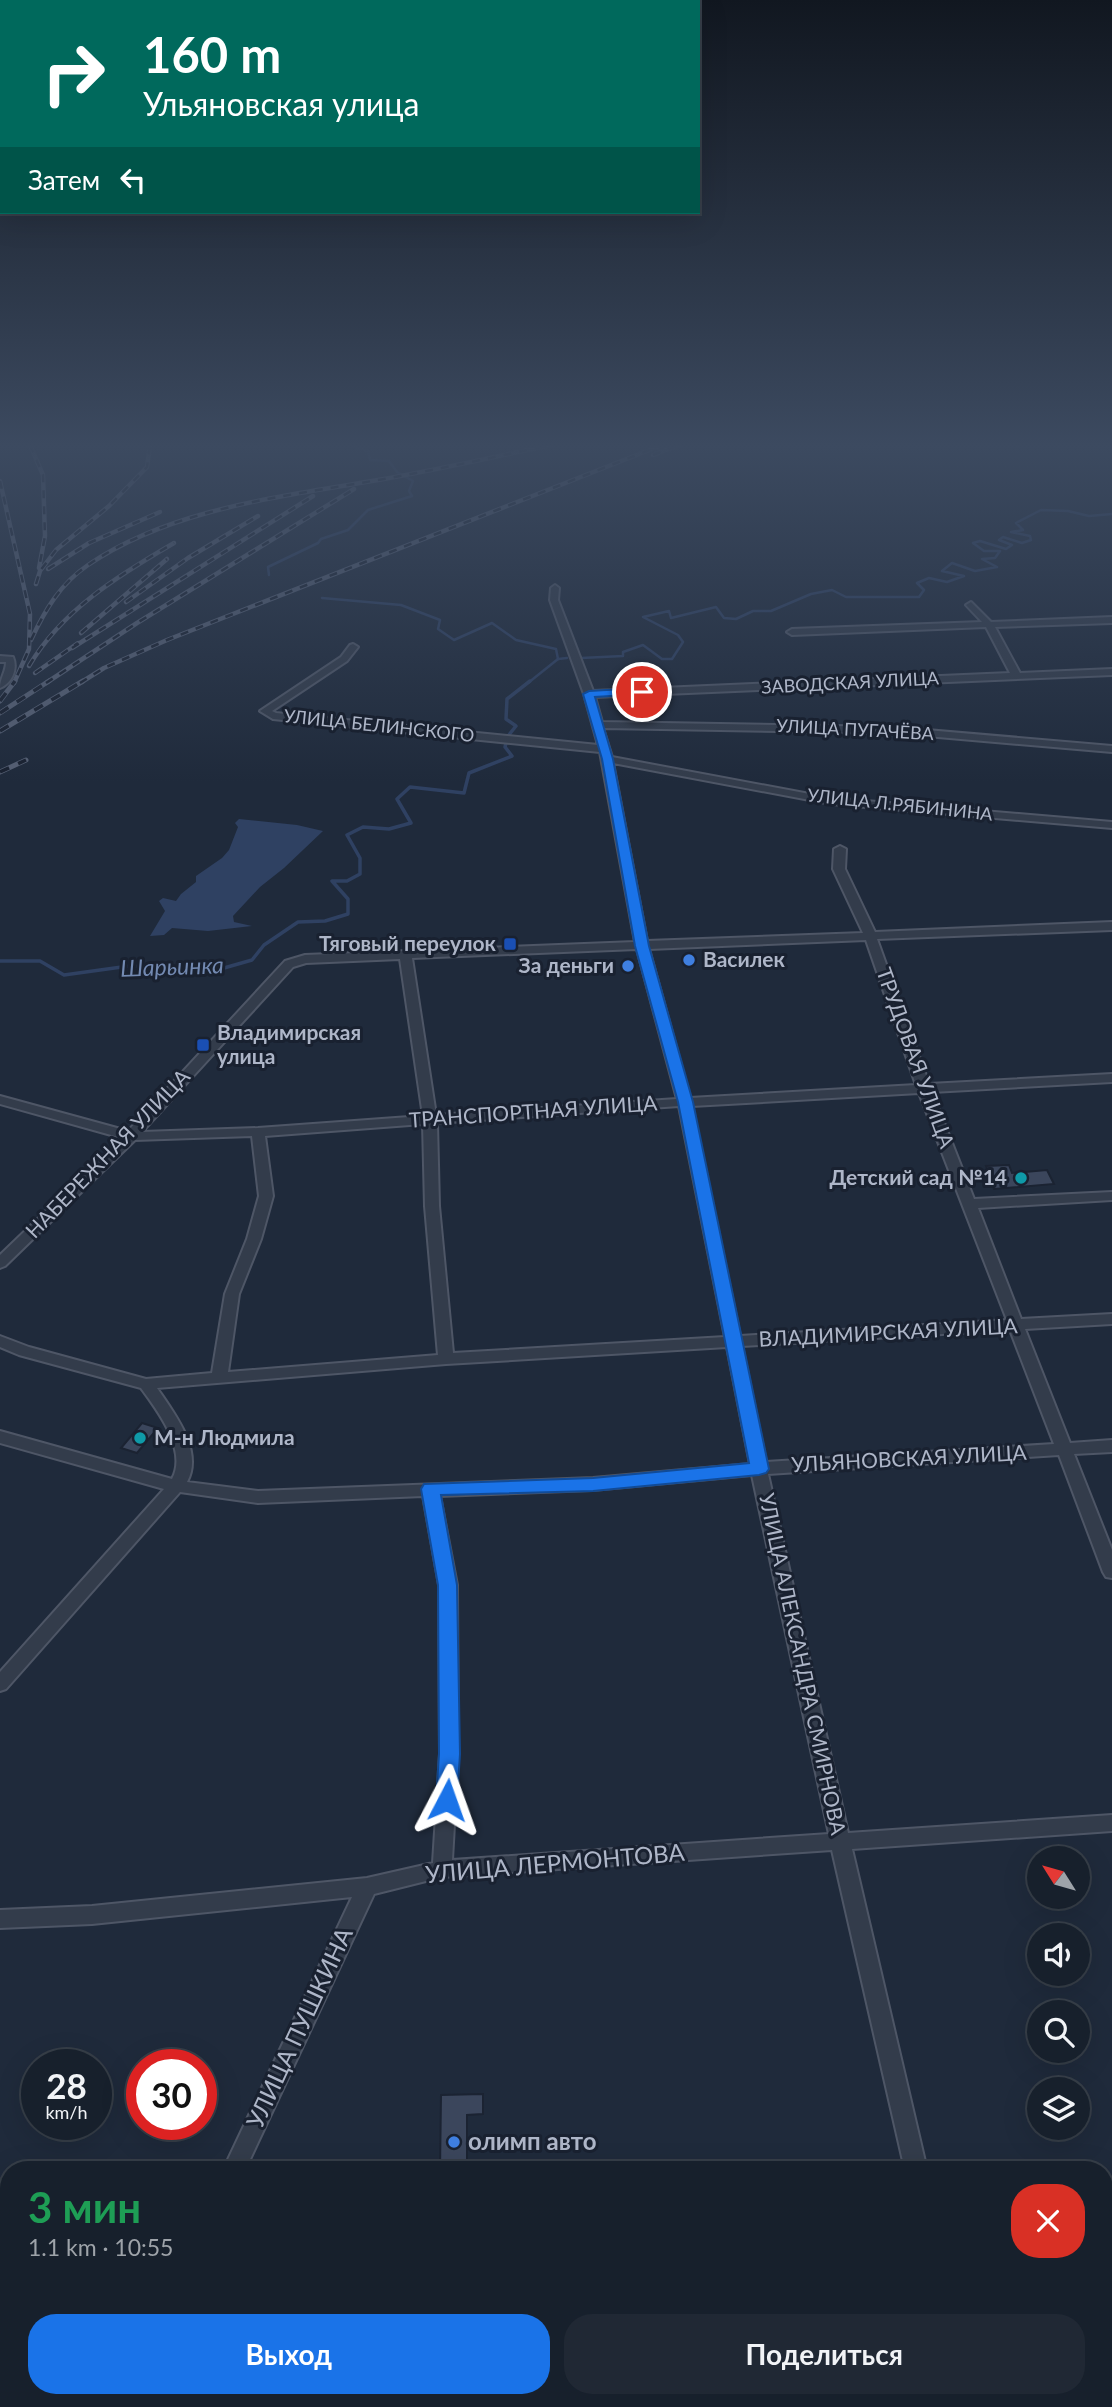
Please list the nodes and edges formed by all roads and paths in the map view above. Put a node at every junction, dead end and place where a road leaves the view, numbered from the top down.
1 (555, 588) dead end
2 (971, 605) dead end
3 (1112, 620) edge
4 (990, 626) junction
5 (792, 632) dead end
6 (353, 648) dead end
7 (5, 659) edge
8 (1112, 673) edge
9 (1016, 676) junction
10 (0, 685) edge
11 (589, 694) junction
12 (597, 725) junction
13 (1112, 749) edge
14 (606, 754) junction
15 (1112, 825) edge
16 (840, 849) dead end
17 (1112, 926) edge
18 (870, 935) junction
19 (642, 946) junction
20 (405, 954) junction
21 (1112, 1079) edge
22 (924, 1088) junction
23 (0, 1100) edge
24 (685, 1102) junction
25 (430, 1119) junction
26 (258, 1132) junction
27 (131, 1136) junction
28 (1112, 1196) edge
29 (970, 1204) junction
30 (0, 1263) edge
31 (1112, 1319) edge
32 (1018, 1325) junction
33 (0, 1341) edge
34 (735, 1342) junction
35 (446, 1359) junction
36 (219, 1378) junction
37 (146, 1384) junction
38 (0, 1437) edge
39 (1112, 1446) edge
40 (1065, 1450) junction
41 (759, 1469) junction
42 (176, 1486) junction
43 (430, 1489) junction
44 (1112, 1572) edge
45 (0, 1684) edge
46 (1112, 1823) edge
47 (840, 1841) junction
48 (442, 1870) junction
49 (367, 1887) junction
50 (0, 1919) edge
51 (238, 2161) edge
52 (914, 2161) edge

1 - 11 street, УЛИЦА АЛЕКСАНДРА СМИРНОВА
2 - 4 street
3 - 4 street
4 - 5 street
4 - 9 street
6 - 14 street, УЛИЦА БЕЛИНСКОГО
7 - 10 street
8 - 9 street, ЗАВОДСКАЯ УЛИЦА
9 - 11 street, ЗАВОДСКАЯ УЛИЦА
11 - 12 street, УЛИЦА АЛЕКСАНДРА СМИРНОВА
12 - 13 street, УЛИЦА ПУГАЧЁВА
12 - 14 street, УЛИЦА АЛЕКСАНДРА СМИРНОВА
14 - 15 street, УЛИЦА Л.РЯБИНИНА
14 - 19 street, УЛИЦА АЛЕКСАНДРА СМИРНОВА
16 - 18 street, ТРУДОВАЯ УЛИЦА
17 - 18 street
18 - 19 street
18 - 22 street, ТРУДОВАЯ УЛИЦА
19 - 20 street
19 - 24 street, УЛИЦА АЛЕКСАНДРА СМИРНОВА
20 - 25 street
20 - 27 street, НАБЕРЕЖНАЯ УЛИЦА
21 - 22 street, ТРАНСПОРТНАЯ УЛИЦА
22 - 24 street, ТРАНСПОРТНАЯ УЛИЦА
22 - 29 street, ТРУДОВАЯ УЛИЦА
23 - 27 street, ТРАНСПОРТНАЯ УЛИЦА
24 - 25 street, ТРАНСПОРТНАЯ УЛИЦА
24 - 34 street, УЛИЦА АЛЕКСАНДРА СМИРНОВА
25 - 26 street, ТРАНСПОРТНАЯ УЛИЦА
25 - 35 street
26 - 27 street, ТРАНСПОРТНАЯ УЛИЦА
26 - 36 street
27 - 30 street, НАБЕРЕЖНАЯ УЛИЦА
28 - 29 street
29 - 32 street, ТРУДОВАЯ УЛИЦА
31 - 32 street, ВЛАДИМИРСКАЯ УЛИЦА
32 - 34 street, ВЛАДИМИРСКАЯ УЛИЦА
32 - 40 street, ТРУДОВАЯ УЛИЦА
33 - 37 street, ВЛАДИМИРСКАЯ УЛИЦА
34 - 35 street, ВЛАДИМИРСКАЯ УЛИЦА
34 - 41 street, УЛИЦА АЛЕКСАНДРА СМИРНОВА
35 - 36 street, ВЛАДИМИРСКАЯ УЛИЦА
36 - 37 street, ВЛАДИМИРСКАЯ УЛИЦА
37 - 42 street
38 - 42 street, УЛЬЯНОВСКАЯ УЛИЦА
39 - 40 street, УЛЬЯНОВСКАЯ УЛИЦА
40 - 41 street, УЛЬЯНОВСКАЯ УЛИЦА
40 - 44 street, ТРУДОВАЯ УЛИЦА
41 - 43 street, УЛЬЯНОВСКАЯ УЛИЦА
41 - 47 street, УЛИЦА АЛЕКСАНДРА СМИРНОВА
42 - 43 street, УЛЬЯНОВСКАЯ УЛИЦА
42 - 45 street
43 - 48 street
46 - 47 street, УЛИЦА ЛЕРМОНТОВА
47 - 48 street, УЛИЦА ЛЕРМОНТОВА
47 - 52 street, УЛИЦА АЛЕКСАНДРА СМИРНОВА
48 - 49 street, УЛИЦА ЛЕРМОНТОВА
49 - 50 street, УЛИЦА ЛЕРМОНТОВА
49 - 51 street, УЛИЦА ПУШКИНА

